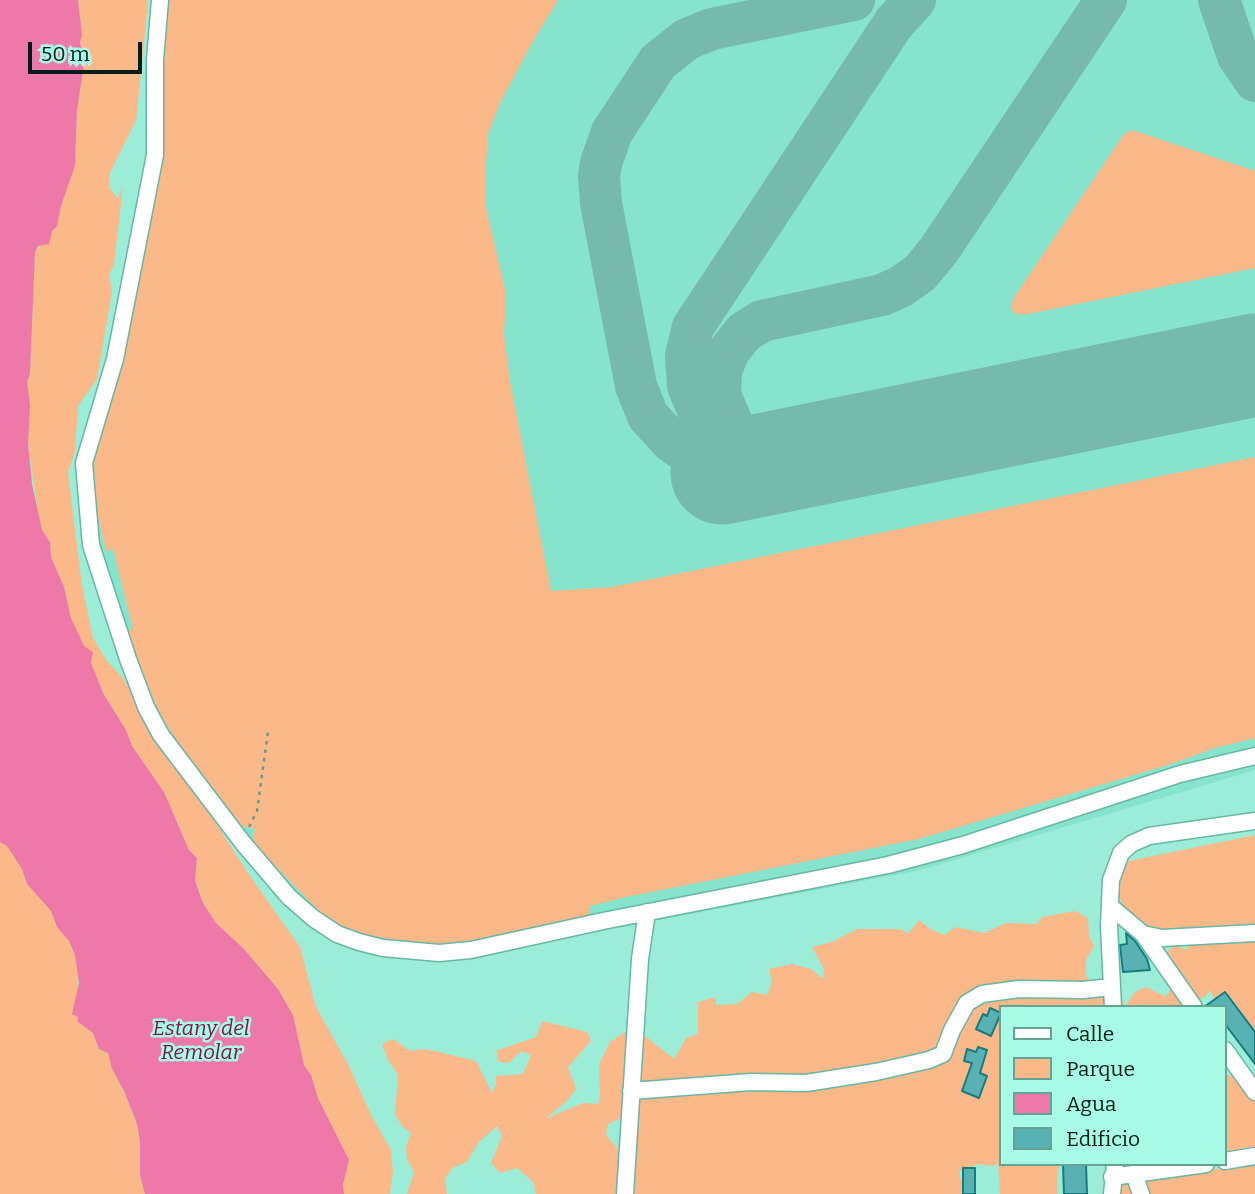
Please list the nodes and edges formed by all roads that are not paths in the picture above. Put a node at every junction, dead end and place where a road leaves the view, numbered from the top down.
1 (160, 0) edge
2 (1255, 756) edge
3 (1255, 821) edge
4 (1110, 906) junction
5 (647, 912) junction
6 (1255, 933) edge
7 (1143, 934) junction
8 (1112, 987) junction
9 (1113, 1005) edge
10 (1193, 1005) edge
11 (1227, 1053) edge
12 (631, 1091) junction
13 (1255, 1092) edge
14 (1255, 1156) edge
15 (1227, 1161) edge
16 (1192, 1166) edge
17 (1113, 1171) edge
18 (1134, 1174) junction
19 (625, 1194) edge
20 (1112, 1194) edge
21 (1141, 1194) edge

1 - 5 lane
2 - 5 lane
3 - 4 lane
4 - 7 lane
4 - 8 lane
5 - 12 lane
6 - 7 lane
7 - 10 lane
8 - 9 lane
8 - 12 lane
11 - 13 lane
12 - 19 lane
14 - 15 lane
16 - 18 lane
17 - 18 lane
17 - 20 lane
18 - 21 lane

